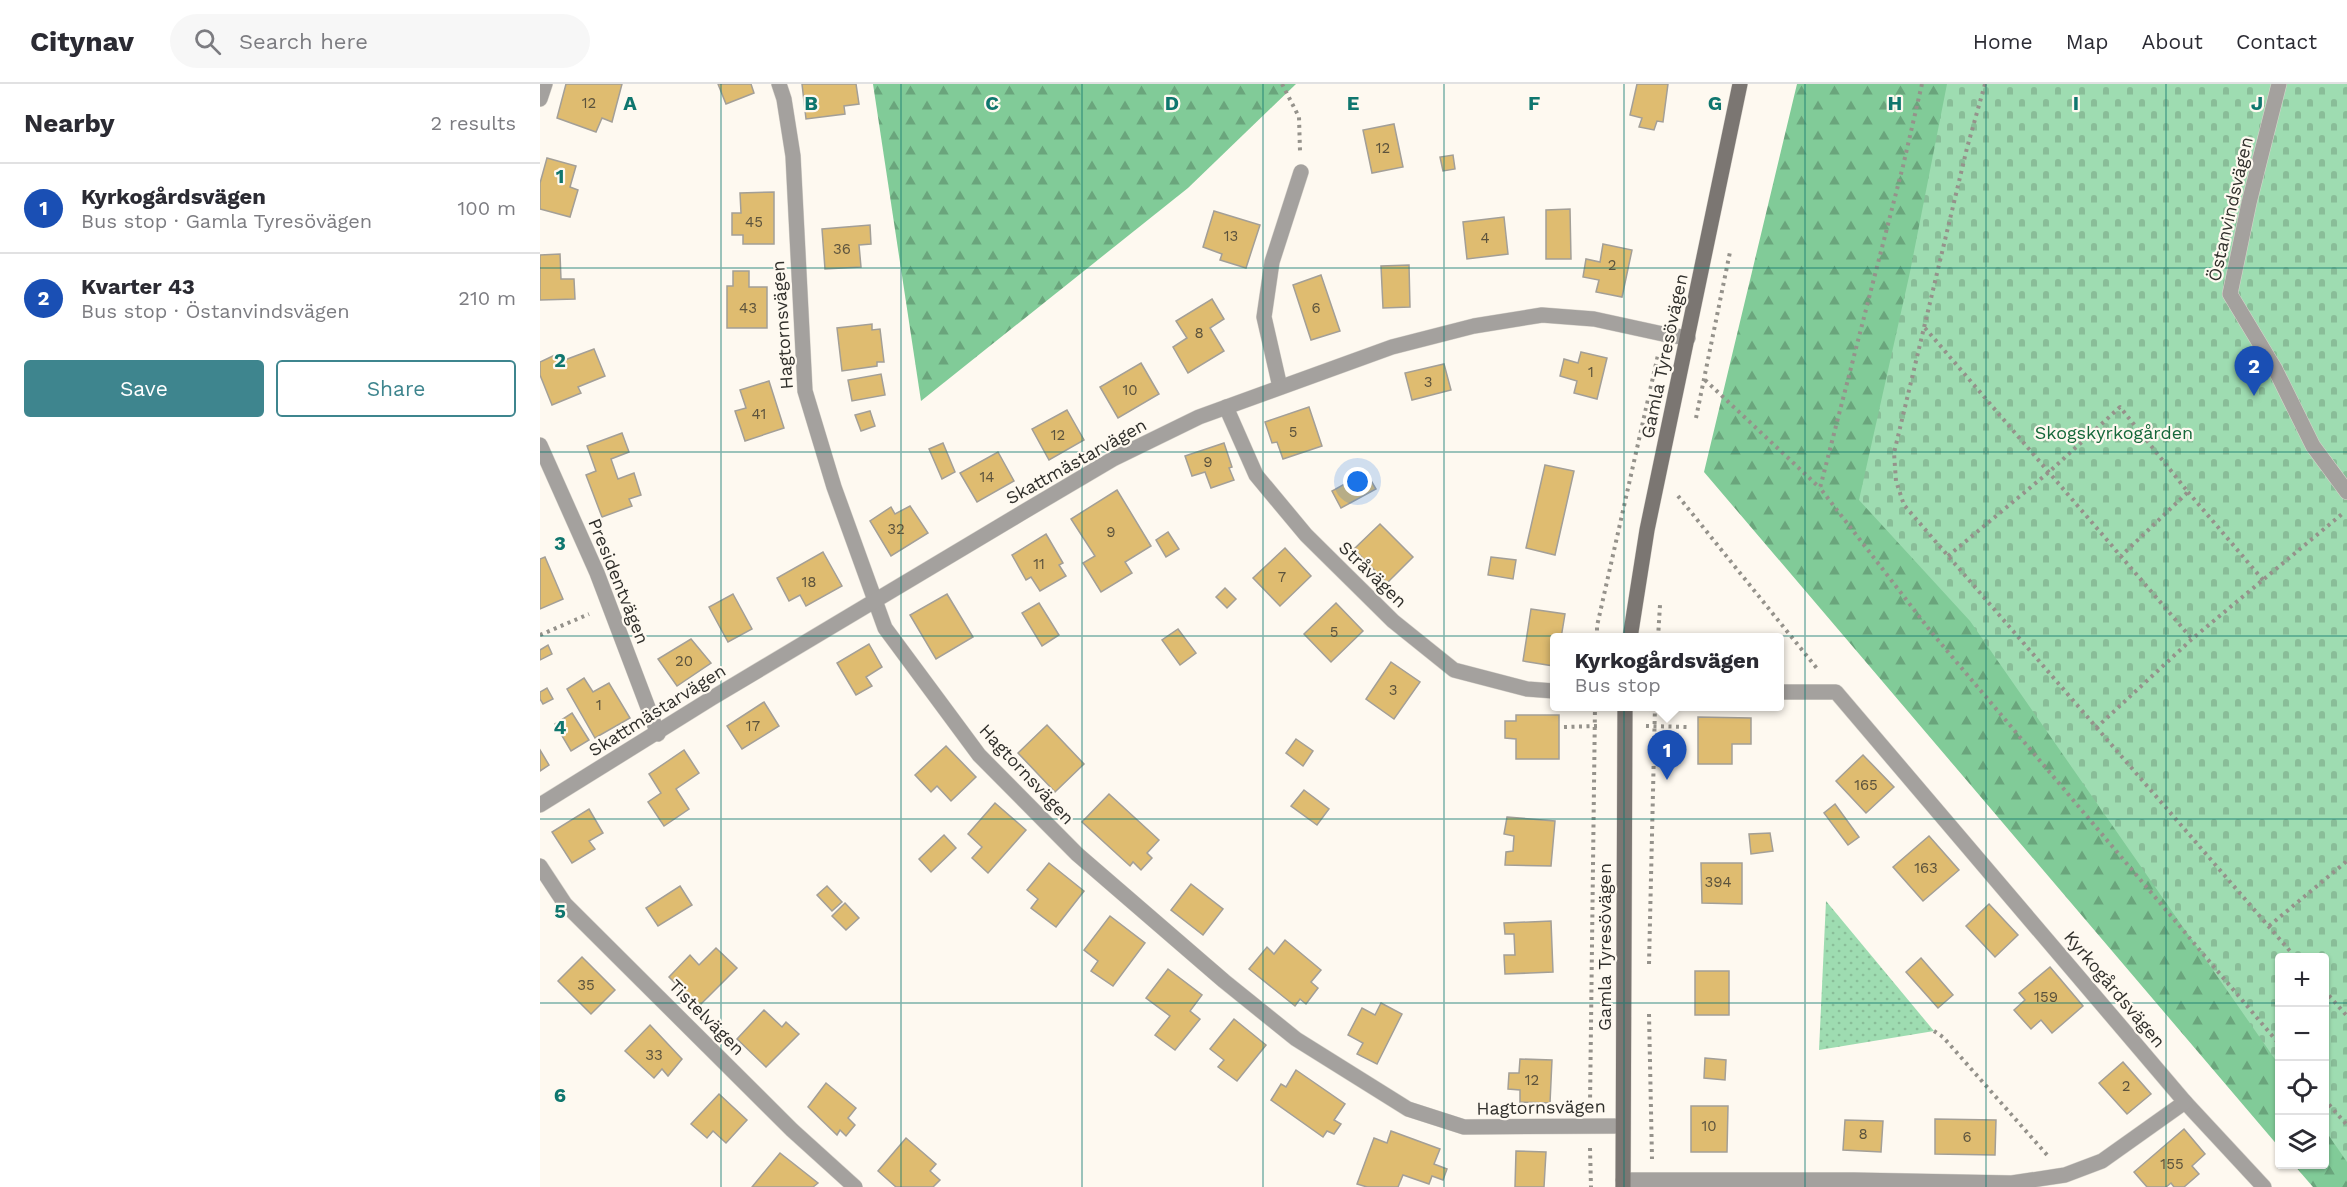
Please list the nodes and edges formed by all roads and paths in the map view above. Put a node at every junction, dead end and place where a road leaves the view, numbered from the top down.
1 (544, 84) edge
2 (779, 84) edge
3 (1282, 84) edge
4 (1740, 84) edge
5 (1922, 84) edge
6 (1985, 84) edge
7 (2279, 84) edge
8 (540, 99) edge
9 (1301, 172) joint
10 (1732, 243) dead end
11 (1925, 328) junction
12 (1663, 334) junction
13 (1688, 338) junction
14 (1705, 379) junction
15 (1280, 387) junction
16 (1226, 407) junction
17 (1695, 422) dead end
18 (540, 445) edge
19 (2049, 472) junction
20 (1680, 486) dead end
21 (1820, 488) junction
22 (2188, 492) junction
23 (2347, 492) edge
24 (1678, 496) junction
25 (1676, 507) dead end
26 (2347, 509) edge
27 (1948, 556) junction
28 (2121, 556) junction
29 (2263, 580) junction
30 (1662, 594) dead end
31 (874, 602) junction
32 (609, 606) junction
33 (1597, 633) edge
34 (1630, 633) edge
35 (1658, 633) edge
36 (540, 635) edge
37 (2192, 639) junction
38 (1550, 691) edge
39 (1784, 692) edge
40 (1836, 692) junction
41 (1595, 711) edge
42 (1625, 711) edge
43 (1654, 711) edge
44 (2096, 728) junction
45 (658, 734) junction
46 (540, 805) edge
47 (2347, 861) edge
48 (540, 867) edge
49 (2269, 927) junction
50 (2292, 953) edge
51 (1649, 972) dead end
52 (2329, 995) edge
53 (1648, 1007) dead end
54 (2347, 1016) edge
55 (1934, 1030) dead end
56 (2275, 1039) edge
57 (2185, 1102) junction
58 (2329, 1104) edge
59 (1590, 1125) junction
60 (2347, 1125) edge
61 (1622, 1126) junction
62 (2065, 1175) junction
63 (1652, 1180) junction
64 (1623, 1184) edge
65 (855, 1187) edge
66 (1591, 1187) edge
67 (2264, 1187) edge

1 - 8 street
2 - 31 street, Hagtornsvägen
3 - 9 path
4 - 13 street, Gamla Tyresövägen
5 - 21 path
6 - 11 path
7 - 23 street, Östanvindsvägen
9 - 15 street
10 - 14 path
11 - 19 path
11 - 27 path
12 - 13 street, Skattmästarvägen
12 - 15 street, Skattmästarvägen
12 - 33 path
13 - 34 street, Gamla Tyresövägen
14 - 17 path
14 - 21 path
15 - 16 street, Skattmästarvägen
16 - 31 street, Skattmästarvägen
16 - 38 street, Stråvägen
18 - 32 street, Presidentvägen
19 - 22 path
19 - 27 path
19 - 28 path
20 - 24 path
21 - 56 path
22 - 28 path
22 - 29 path
24 - 25 path
24 - 40 path
26 - 29 path
27 - 44 path
28 - 37 path
29 - 37 path
30 - 35 path
31 - 45 street, Skattmästarvägen
31 - 59 street, Hagtornsvägen
32 - 36 path
32 - 45 street, Presidentvägen
37 - 44 path
39 - 40 street
40 - 57 street, Kyrkogårdsvägen
41 - 59 path
42 - 61 street, Gamla Tyresövägen
43 - 51 path
44 - 49 path
45 - 46 street, Skattmästarvägen
47 - 49 path
48 - 65 street, Tistelvägen
49 - 50 path
52 - 54 path
53 - 63 path
55 - 62 path
57 - 62 street
57 - 67 street, Kyrkogårdsvägen
58 - 60 path
59 - 61 street, Hagtornsvägen
59 - 66 path
61 - 64 street, Gamla Tyresövägen
62 - 63 street
63 - 64 street

